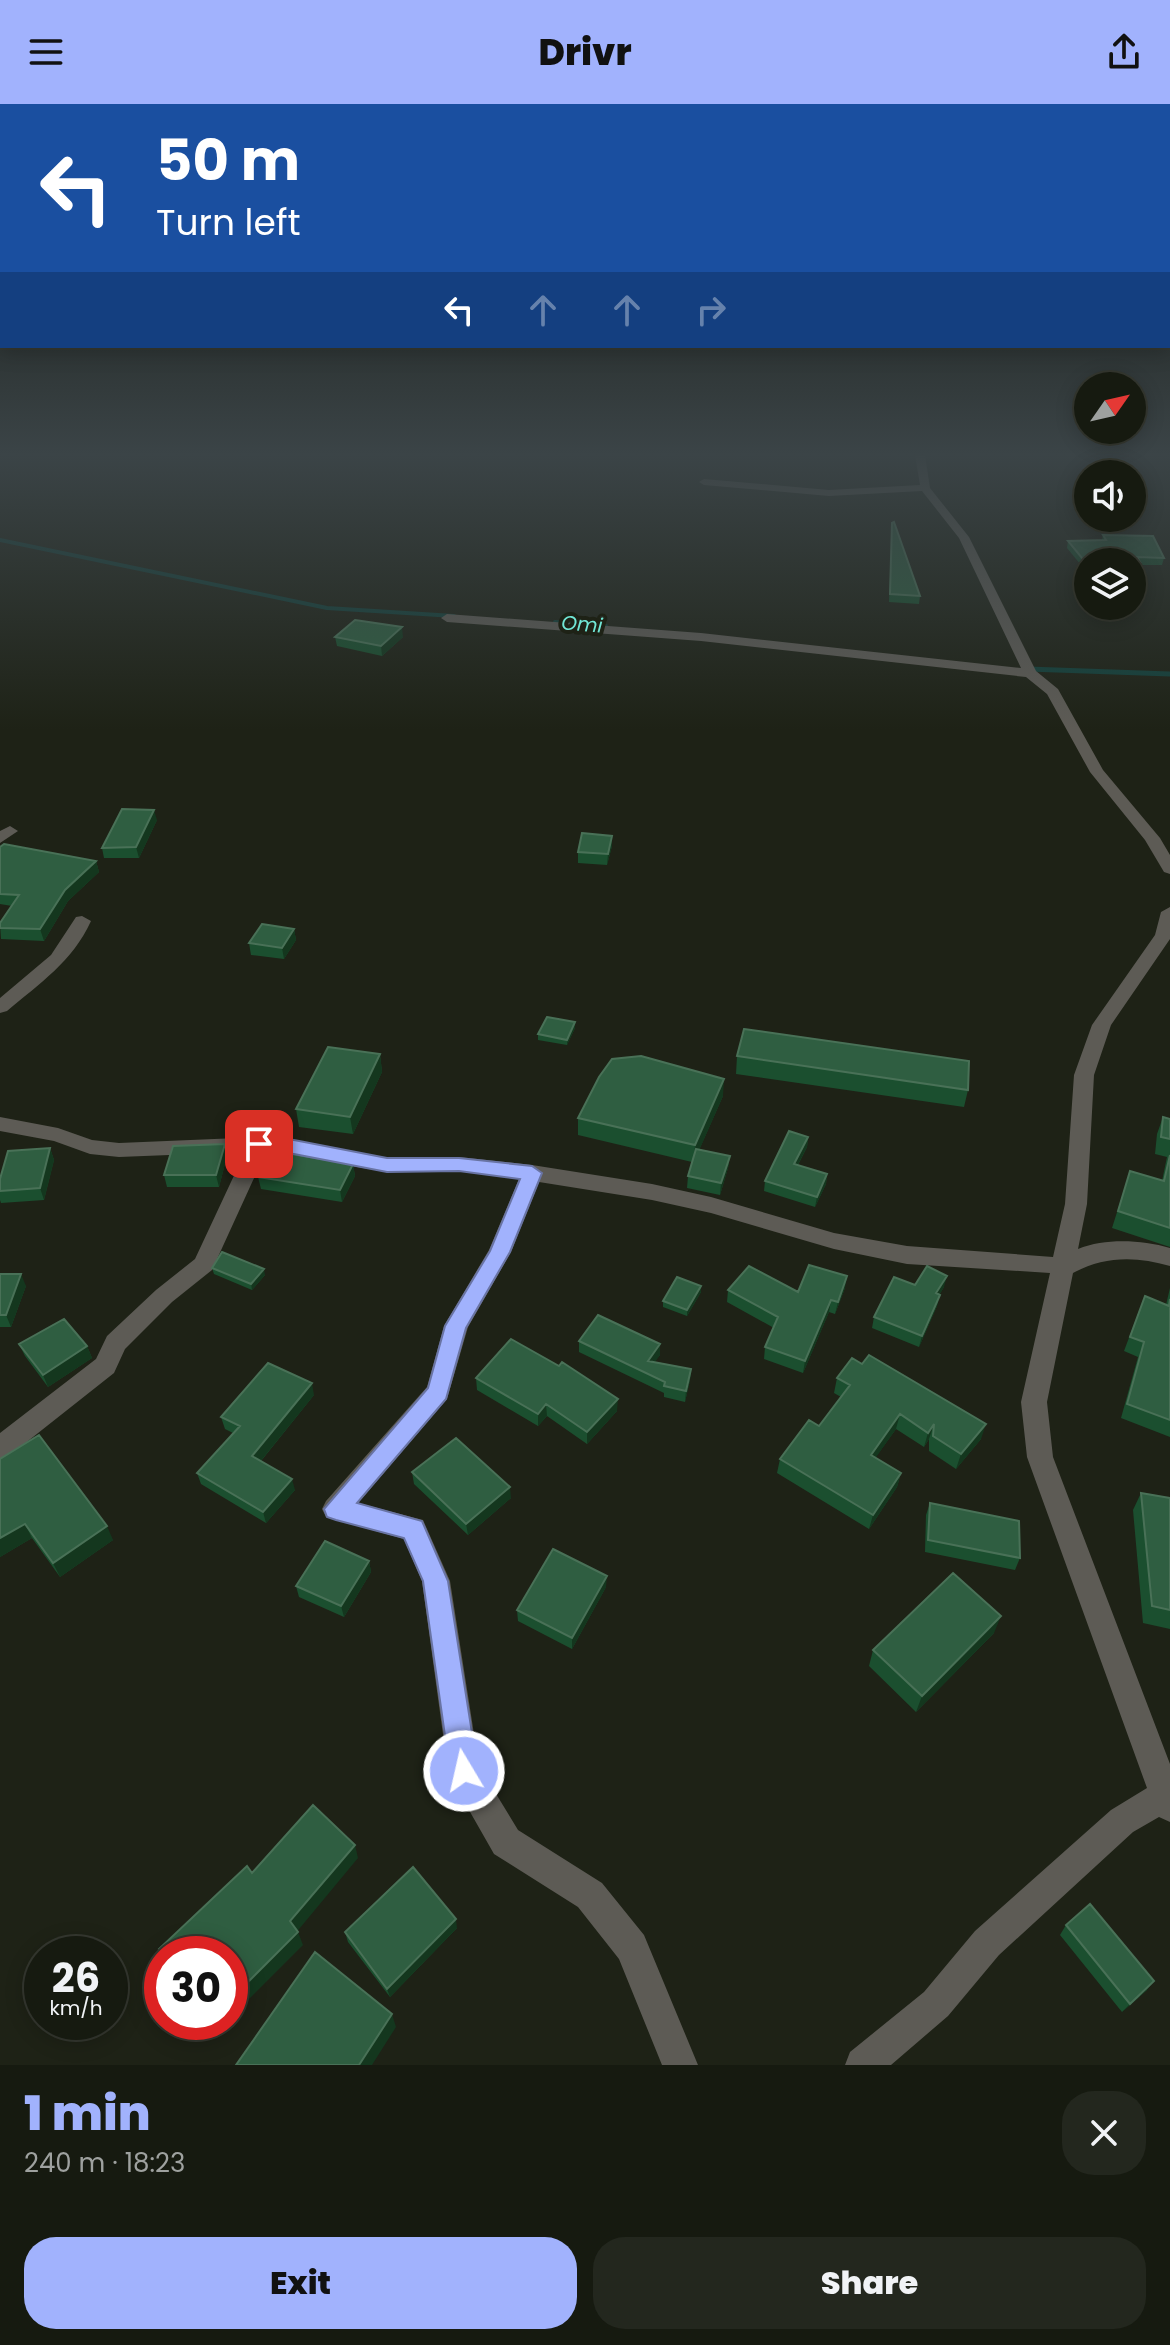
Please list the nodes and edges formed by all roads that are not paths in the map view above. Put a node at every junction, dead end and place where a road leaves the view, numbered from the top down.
1 (969, 547) edge
2 (447, 618) dead end
3 (1030, 673) junction
4 (1170, 869) edge
5 (1170, 912) edge
6 (82, 921) dead end
7 (0, 1007) edge
8 (0, 1124) edge
9 (259, 1144) junction
10 (532, 1173) junction
11 (1170, 1257) edge
12 (1064, 1267) junction
13 (0, 1448) edge
14 (1169, 1799) edge
15 (680, 2065) edge
16 (863, 2065) edge

1 - 3 street
2 - 3 street
3 - 4 street
5 - 12 street
6 - 7 street
8 - 9 street
9 - 10 street
9 - 13 street
10 - 12 street
10 - 15 street
11 - 12 street
12 - 14 street
14 - 16 street

